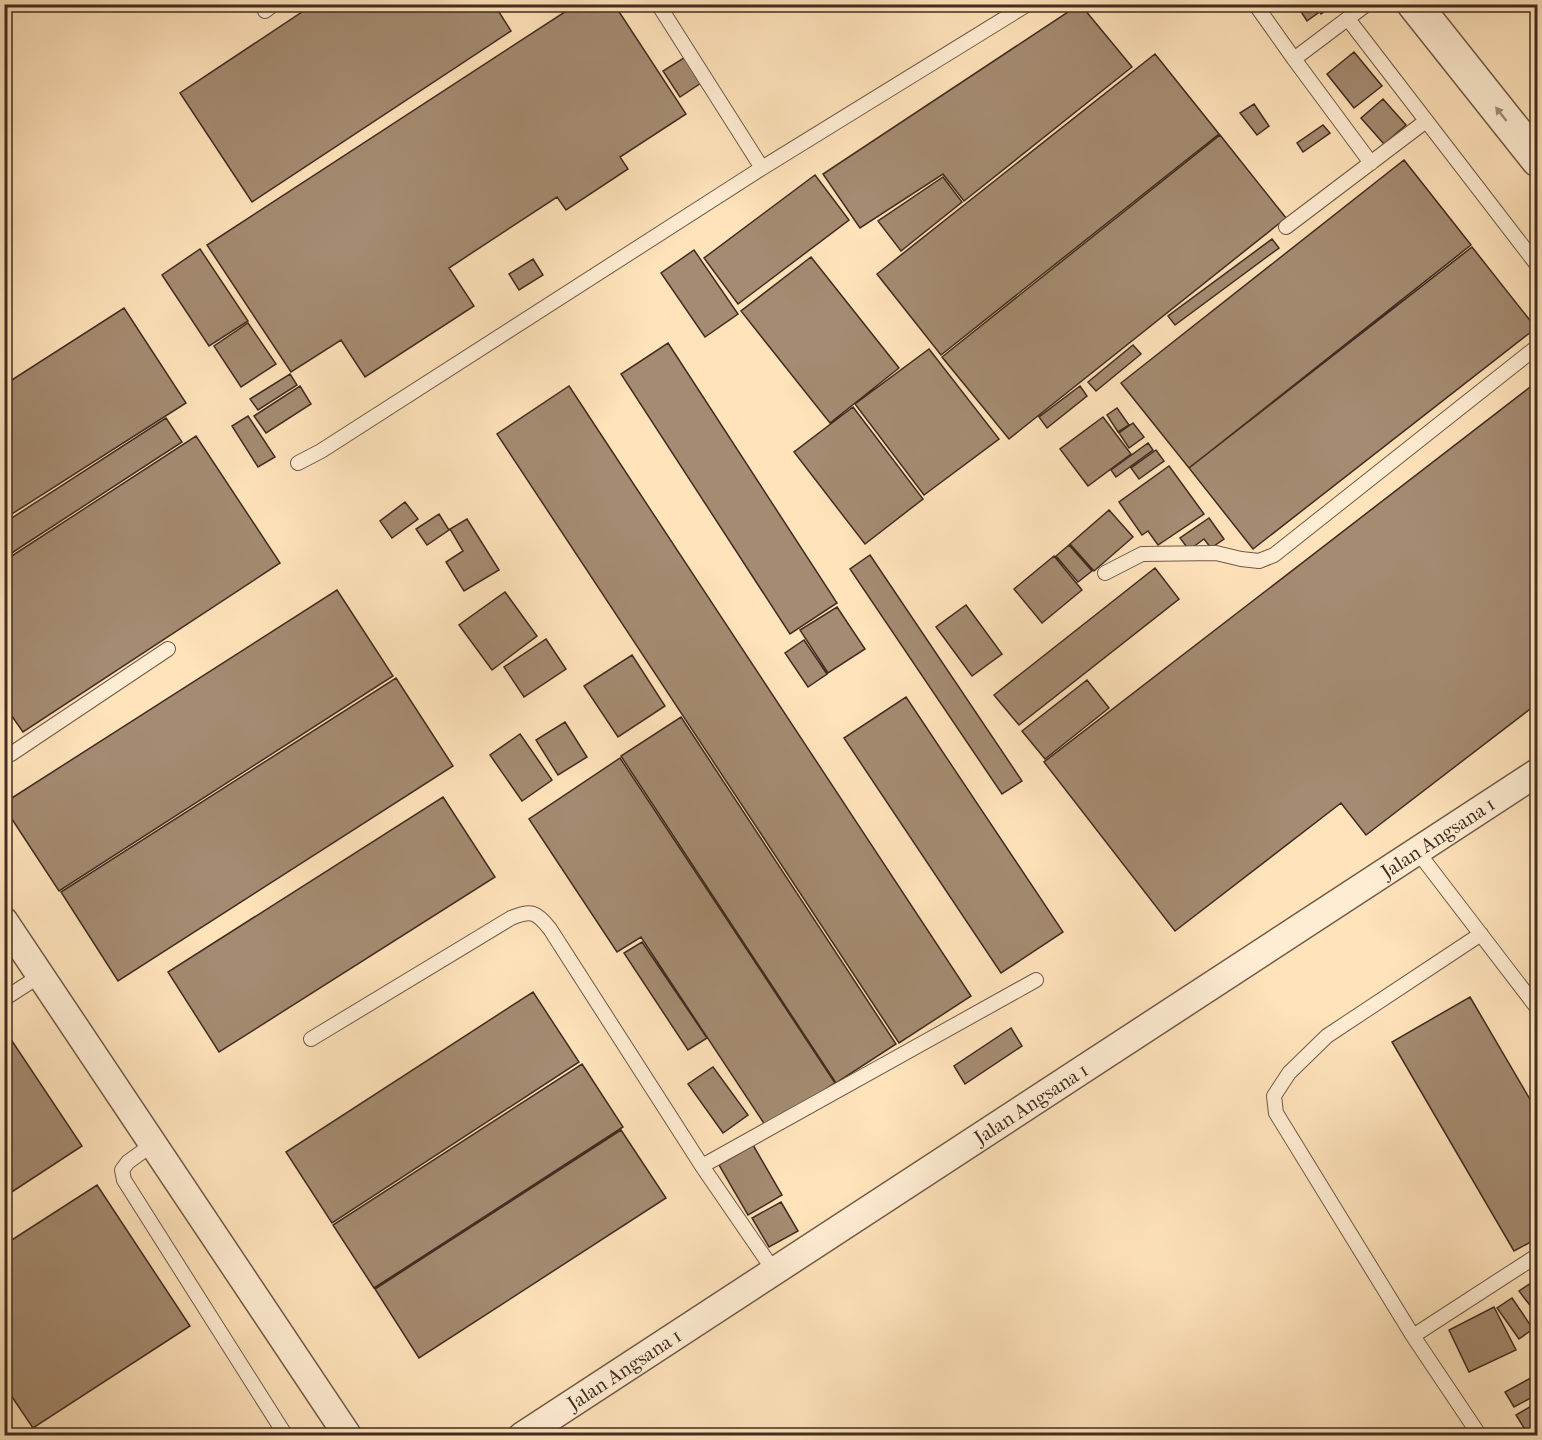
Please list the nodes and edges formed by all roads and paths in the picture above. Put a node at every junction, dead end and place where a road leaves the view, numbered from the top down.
1 (658, 4) edge
2 (1028, 4) edge
3 (1256, 4) edge
4 (1367, 4) edge
5 (1414, 4) edge
6 (1348, 19) junction
7 (1294, 59) junction
8 (1426, 121) junction
9 (1538, 160) edge
10 (1371, 163) junction
11 (762, 168) junction
12 (1286, 227) dead end
13 (1538, 266) edge
14 (1538, 346) edge
15 (298, 463) dead end
16 (1105, 573) dead end
17 (168, 649) dead end
18 (4, 753) edge
19 (1538, 772) edge
20 (1417, 851) junction
21 (4, 921) edge
22 (1481, 934) junction
23 (41, 975) junction
24 (1036, 980) dead end
25 (4, 999) edge
26 (1538, 1009) edge
27 (310, 1039) dead end
28 (153, 1144) junction
29 (702, 1166) junction
30 (1538, 1255) edge
31 (774, 1271) junction
32 (1413, 1336) junction
33 (286, 1436) edge
34 (348, 1436) edge
35 (522, 1436) edge
36 (1480, 1436) edge

1 - 11 lane
2 - 11 lane
3 - 7 lane
4 - 6 lane
9 -> 5 street
6 - 7 lane
6 - 8 lane
7 - 10 lane
8 - 10 lane
8 - 13 lane
10 - 12 lane
11 - 15 lane
14 - 16 lane
17 - 18 lane
19 - 20 street, Jalan Angsana 1
20 - 22 lane
20 - 31 street, Jalan Angsana 1
21 - 23 street
22 - 26 lane
22 - 32 lane
23 - 25 lane
23 - 28 street
24 - 29 lane
27 - 29 lane
28 - 33 lane
28 - 34 street
29 - 31 lane
30 - 32 lane
31 - 35 street, Jalan Angsana 1
32 - 36 lane

